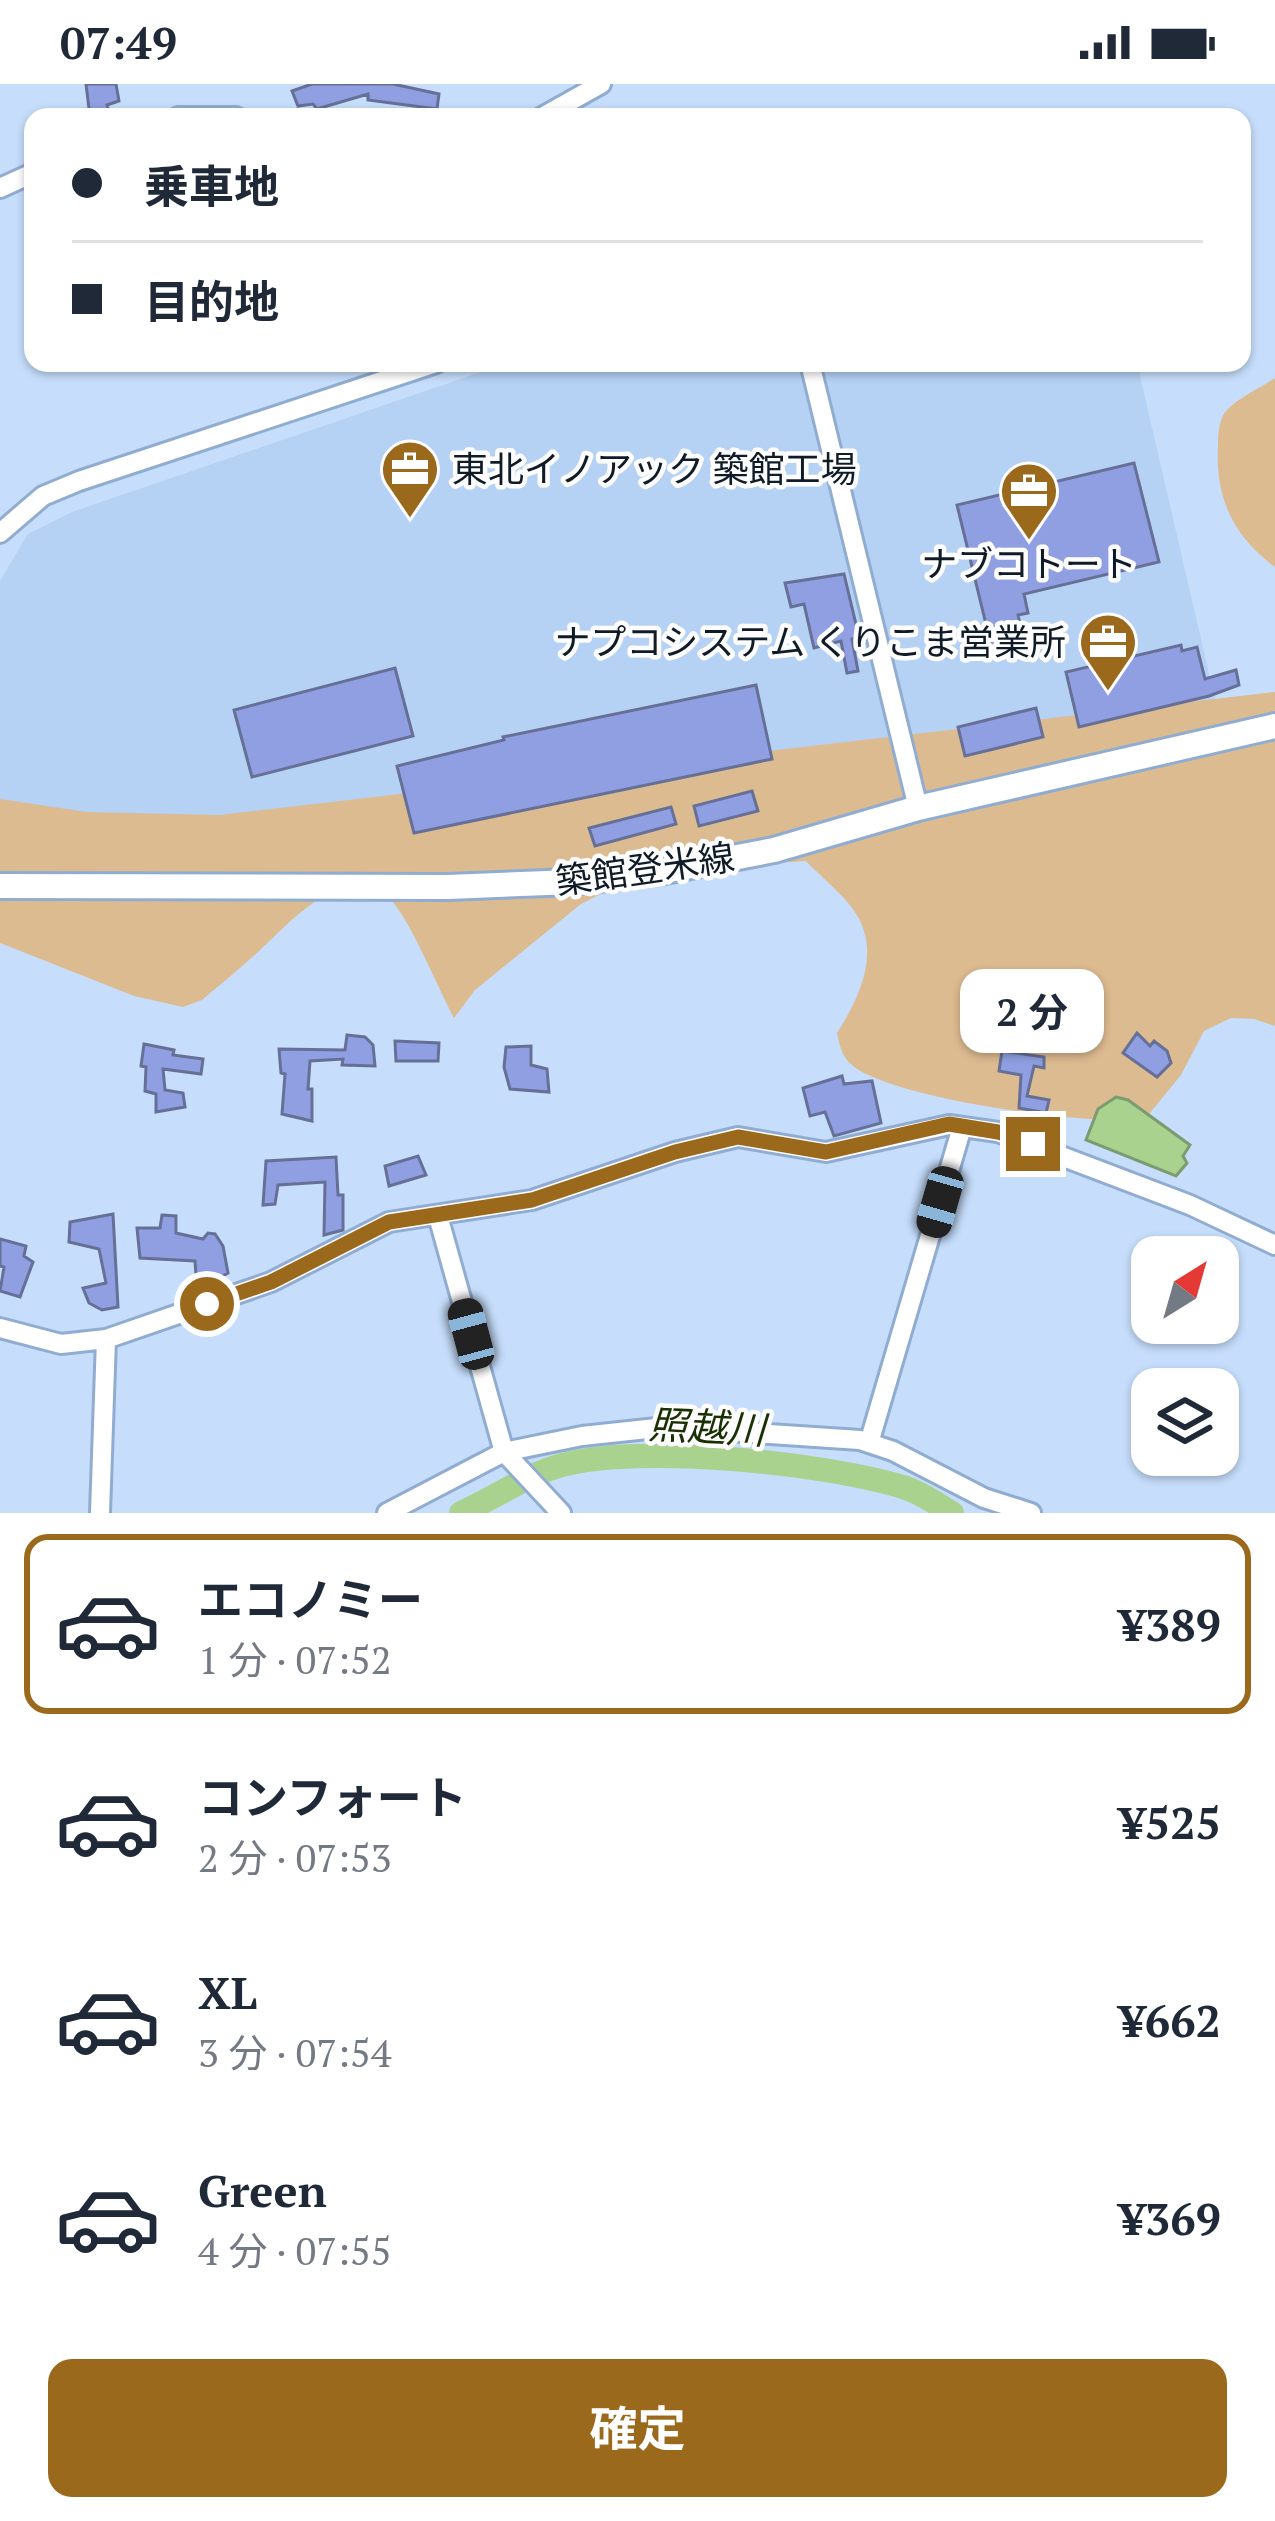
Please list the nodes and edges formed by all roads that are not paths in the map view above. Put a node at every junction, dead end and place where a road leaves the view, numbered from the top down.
1 (601, 84) edge
2 (558, 108) edge
3 (409, 372) edge
4 (812, 372) edge
5 (0, 533) edge
6 (1275, 726) edge
7 (918, 808) junction
8 (0, 886) edge
9 (962, 1126) junction
10 (438, 1216) junction
11 (1275, 1245) edge
12 (0, 1328) edge
13 (106, 1339) junction
14 (869, 1443) junction
15 (510, 1460) junction
16 (100, 1513) edge
17 (387, 1513) edge
18 (561, 1513) edge
19 (1030, 1513) edge

1 - 2 street
3 - 5 street
4 - 7 street
6 - 7 main road, 築館登米線
7 - 8 main road, 築館登米線
9 - 10 street
9 - 11 street
9 - 14 street
10 - 13 street
10 - 15 street
12 - 13 street
13 - 16 street
14 - 15 street
14 - 19 street
15 - 17 street
15 - 18 street

